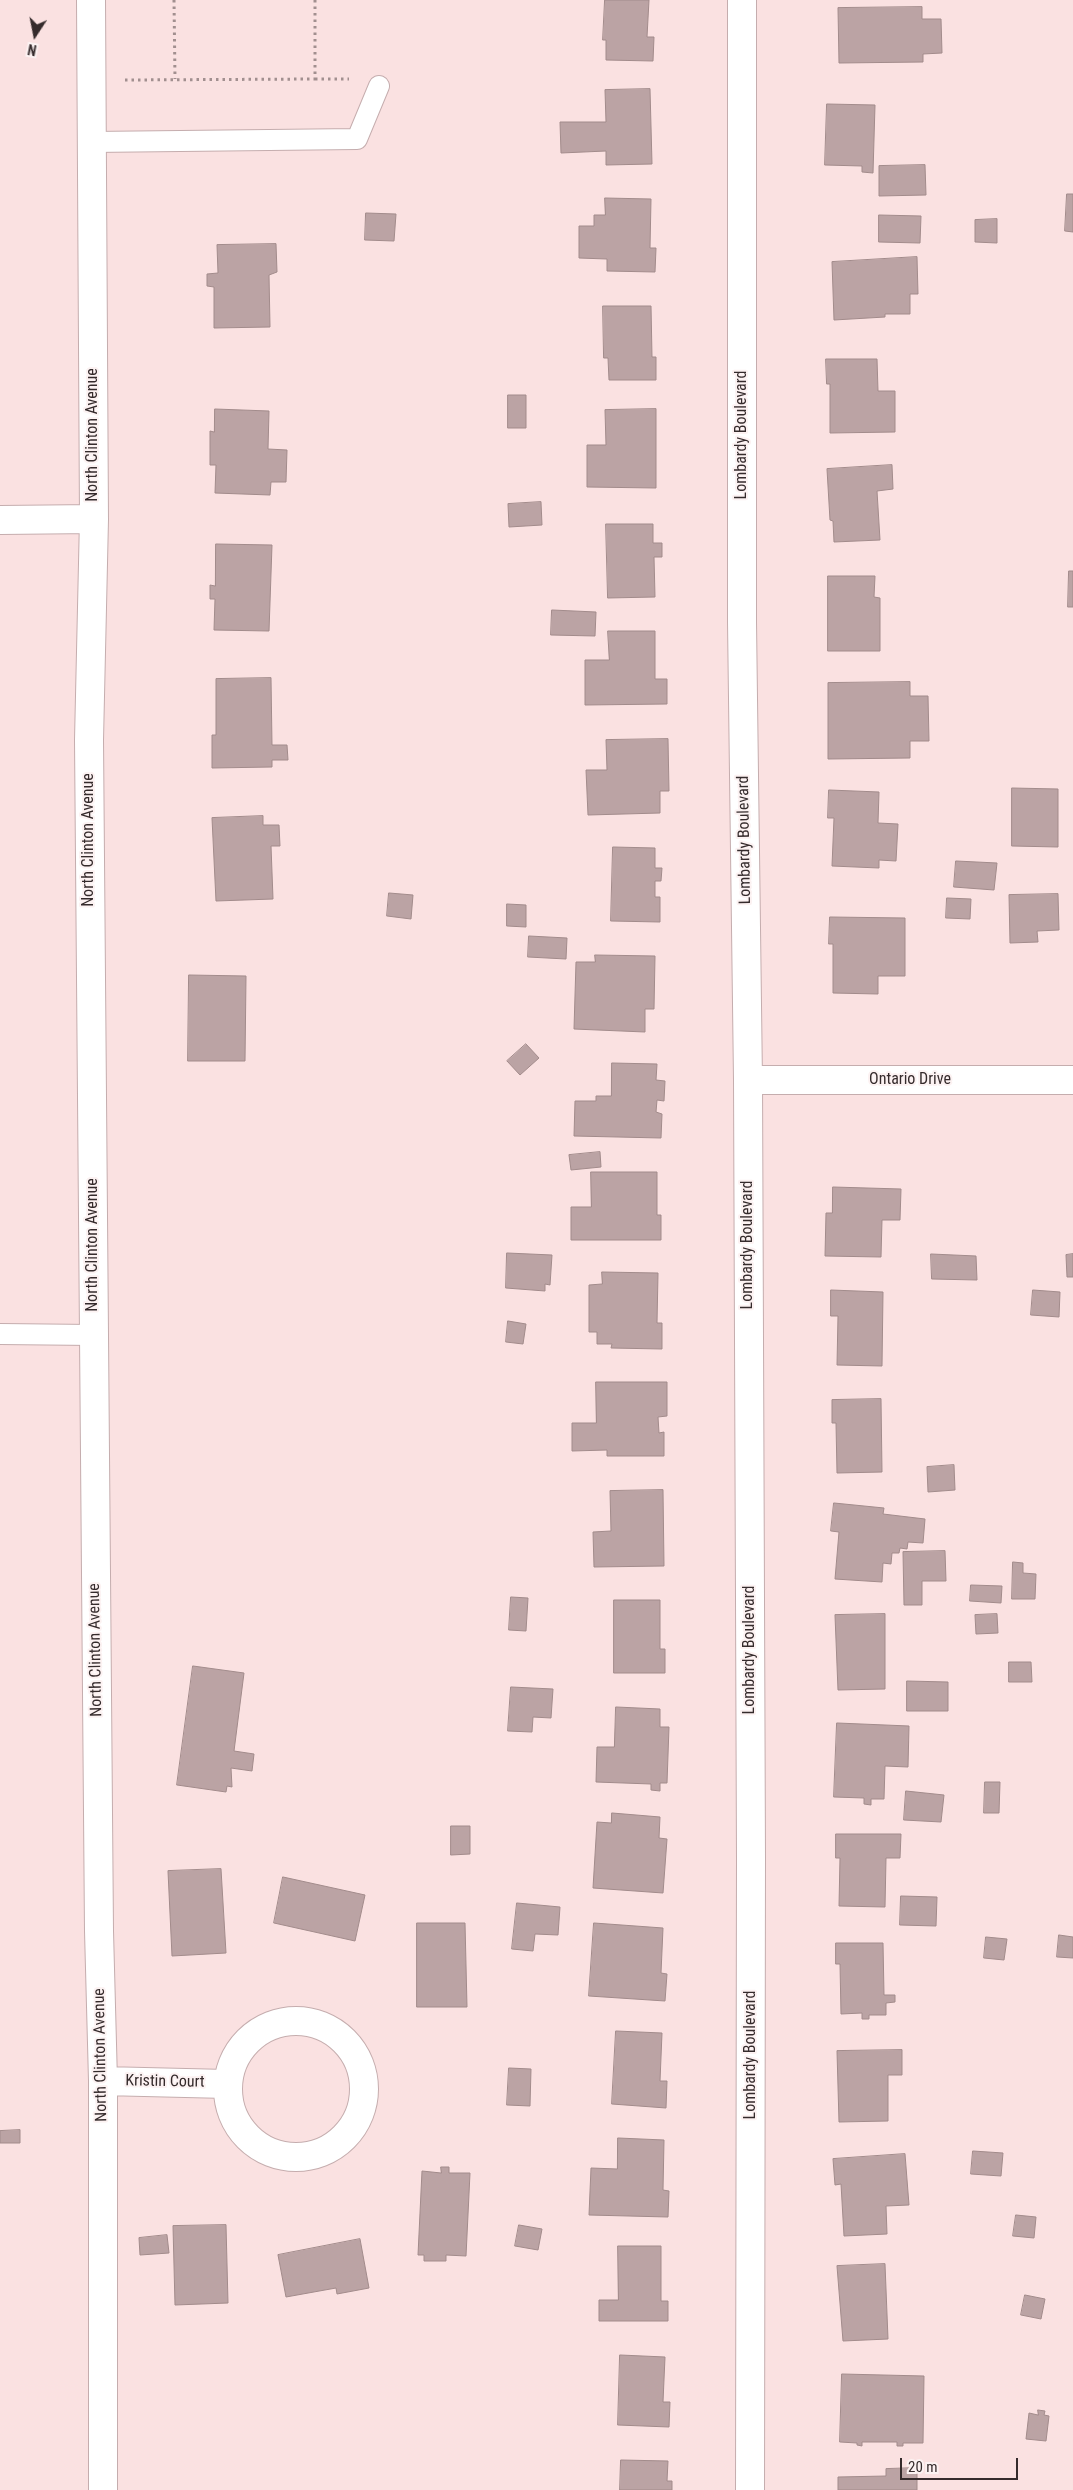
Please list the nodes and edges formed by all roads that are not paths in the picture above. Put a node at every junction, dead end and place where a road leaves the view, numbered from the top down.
1 (91, 0) edge
2 (742, 0) edge
3 (380, 86) dead end
4 (92, 142) junction
5 (94, 519) junction
6 (0, 520) edge
7 (748, 1080) junction
8 (1073, 1080) edge
9 (0, 1334) edge
10 (94, 1336) junction
11 (102, 2081) junction
12 (227, 2084) junction
13 (104, 2490) edge
14 (750, 2490) edge

1 - 4 street, North Clinton Avenue
2 - 7 street, Lombardy Boulevard
3 - 4 lane
4 - 5 street, North Clinton Avenue
5 - 6 street
5 - 10 street, North Clinton Avenue
7 - 8 street, Ontario Drive
7 - 14 street, Lombardy Boulevard
9 - 10 lane
10 - 11 street, North Clinton Avenue
11 - 12 street, Kristin Court
11 - 13 street, North Clinton Avenue
12 - 12 street, Kristin Court

